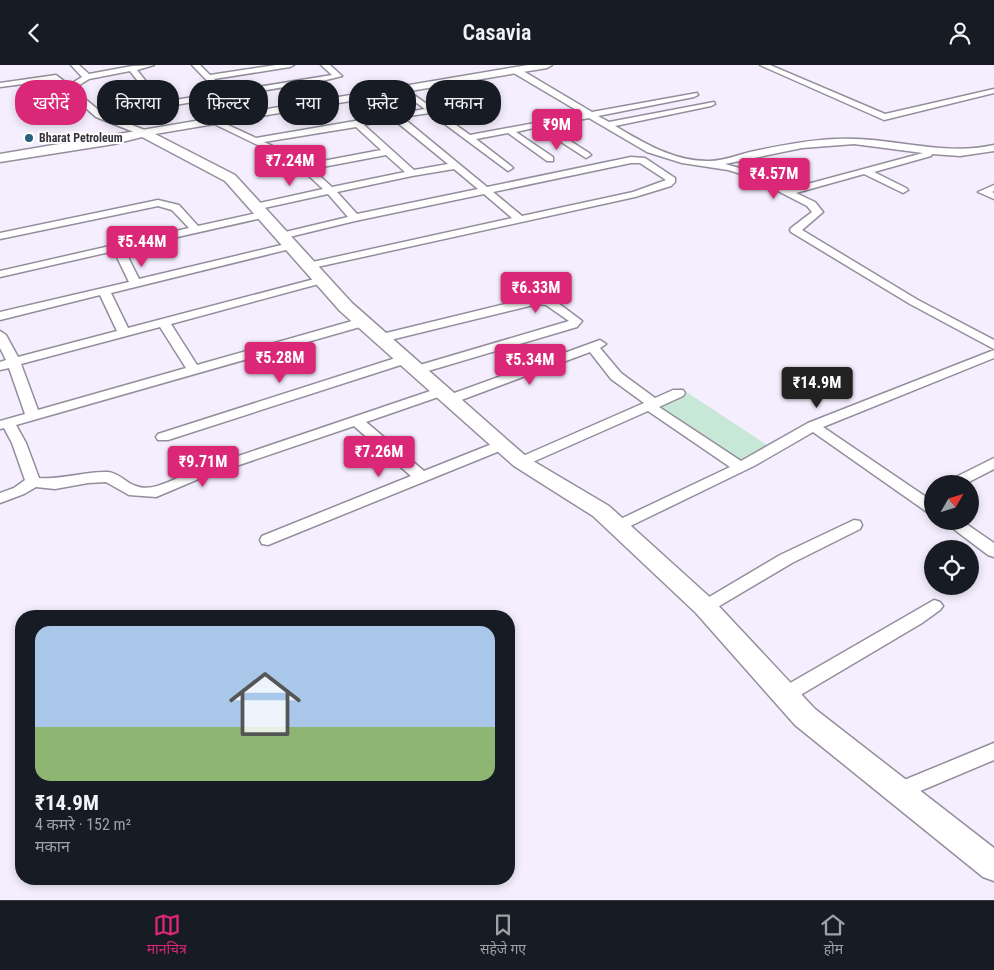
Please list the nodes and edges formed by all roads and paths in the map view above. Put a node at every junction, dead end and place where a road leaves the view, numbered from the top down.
1 (75, 65) edge
2 (150, 65) edge
3 (196, 65) edge
4 (290, 65) edge
5 (325, 65) edge
6 (547, 65) edge
7 (764, 65) edge
8 (132, 68) junction
9 (515, 70) junction
10 (87, 77) junction
11 (208, 78) joint
12 (35, 80) edge
13 (59, 80) edge
14 (82, 80) edge
15 (141, 80) edge
16 (316, 80) edge
17 (15, 83) edge
18 (0, 85) edge
19 (416, 87) edge
20 (994, 91) edge
21 (694, 95) dead end
22 (416, 100) edge
23 (712, 104) dead end
24 (87, 105) edge
25 (426, 108) edge
26 (97, 113) edge
27 (606, 113) junction
28 (590, 116) junction
29 (622, 122) junction
30 (124, 125) edge
31 (189, 125) edge
32 (220, 125) edge
33 (352, 125) edge
34 (359, 125) edge
35 (406, 125) edge
36 (450, 125) edge
37 (540, 125) junction
38 (606, 125) junction
39 (510, 131) junction
40 (144, 133) junction
41 (469, 138) junction
42 (254, 141) junction
43 (994, 148) edge
44 (940, 151) junction
45 (387, 152) junction
46 (0, 153) edge
47 (586, 155) dead end
48 (0, 158) edge
49 (550, 159) dead end
50 (709, 164) junction
51 (456, 166) junction
52 (306, 167) junction
53 (508, 169) dead end
54 (865, 171) junction
55 (412, 173) junction
56 (994, 188) edge
57 (903, 190) dead end
58 (330, 191) junction
59 (485, 192) junction
60 (788, 192) junction
61 (994, 196) edge
62 (258, 211) junction
63 (356, 218) junction
64 (520, 219) junction
65 (195, 229) junction
66 (0, 236) edge
67 (285, 241) junction
68 (118, 248) junction
69 (315, 273) junction
70 (0, 274) edge
71 (135, 283) junction
72 (104, 291) junction
73 (0, 316) edge
74 (363, 322) junction
75 (164, 323) junction
76 (126, 334) junction
77 (0, 335) edge
78 (382, 338) junction
79 (994, 345) edge
80 (994, 354) edge
81 (14, 363) junction
82 (412, 365) junction
83 (0, 366) edge
84 (194, 370) junction
85 (678, 393) dead end
86 (446, 395) junction
87 (651, 405) junction
88 (32, 416) junction
89 (357, 421) junction
90 (4, 424) edge
91 (814, 426) junction
92 (163, 437) dead end
93 (502, 445) junction
94 (521, 462) junction
95 (994, 463) edge
96 (740, 467) junction
97 (971, 475) edge
98 (422, 478) junction
99 (33, 482) junction
100 (924, 495) edge
101 (0, 498) edge
102 (854, 525) dead end
103 (618, 527) junction
104 (964, 530) edge
105 (268, 540) dead end
106 (994, 551) edge
107 (934, 606) dead end
108 (705, 607) junction
109 (785, 695) junction
110 (994, 751) edge
111 (899, 791) junction
112 (994, 867) edge

1 - 10 street
2 - 8 street
3 - 11 street
4 - 11 street
5 - 16 street
6 - 9 street
7 - 20 street
8 - 10 street
8 - 15 street
9 - 19 street
9 - 28 street
10 - 14 street
12 - 13 street
17 - 18 street
21 - 27 street
22 - 25 street
23 - 29 street
24 - 26 street
27 - 28 street
27 - 29 street
28 - 37 street
28 - 38 street
29 - 38 street
30 - 40 street
31 - 40 street
32 - 42 street
33 - 42 street
34 - 45 street
35 - 51 street
36 - 41 street
37 - 39 street
37 - 47 street
38 - 50 street
39 - 41 street
39 - 49 street
40 - 46 street
40 - 48 street
40 - 62 street
41 - 53 street
42 - 52 street
43 - 44 street
44 - 50 street
44 - 54 street
45 - 52 street
45 - 55 street
50 - 60 street
51 - 55 street
51 - 59 street
52 - 58 street
54 - 57 street
54 - 60 street
55 - 58 street
56 - 61 street
58 - 62 street
58 - 63 street
59 - 63 street
59 - 64 street
59 - 64 street
60 - 79 street
62 - 65 street
62 - 67 street
63 - 67 street
64 - 69 street
65 - 66 street
65 - 68 street
67 - 69 street
67 - 71 street
68 - 70 street
68 - 71 street
69 - 74 street
69 - 75 street
71 - 72 street
72 - 73 street
72 - 76 street
74 - 78 street
74 - 84 street
75 - 76 street
75 - 84 street
76 - 81 street
77 - 81 street
78 - 82 street
78 - 82 street
80 - 91 street
81 - 83 street
81 - 88 street
82 - 86 street
82 - 92 street
84 - 88 street
85 - 87 street
86 - 87 street
86 - 89 street
86 - 93 street
87 - 94 street
87 - 96 street
88 - 90 street
89 - 98 street
89 - 99 street
90 - 99 street
91 - 96 street
91 - 100 street
93 - 94 street
93 - 98 street
94 - 103 street
95 - 97 street
96 - 103 street
98 - 105 street
99 - 101 street
102 - 108 street
103 - 108 street
104 - 106 street
107 - 109 street
108 - 109 street
109 - 111 street
110 - 111 street
111 - 112 street

